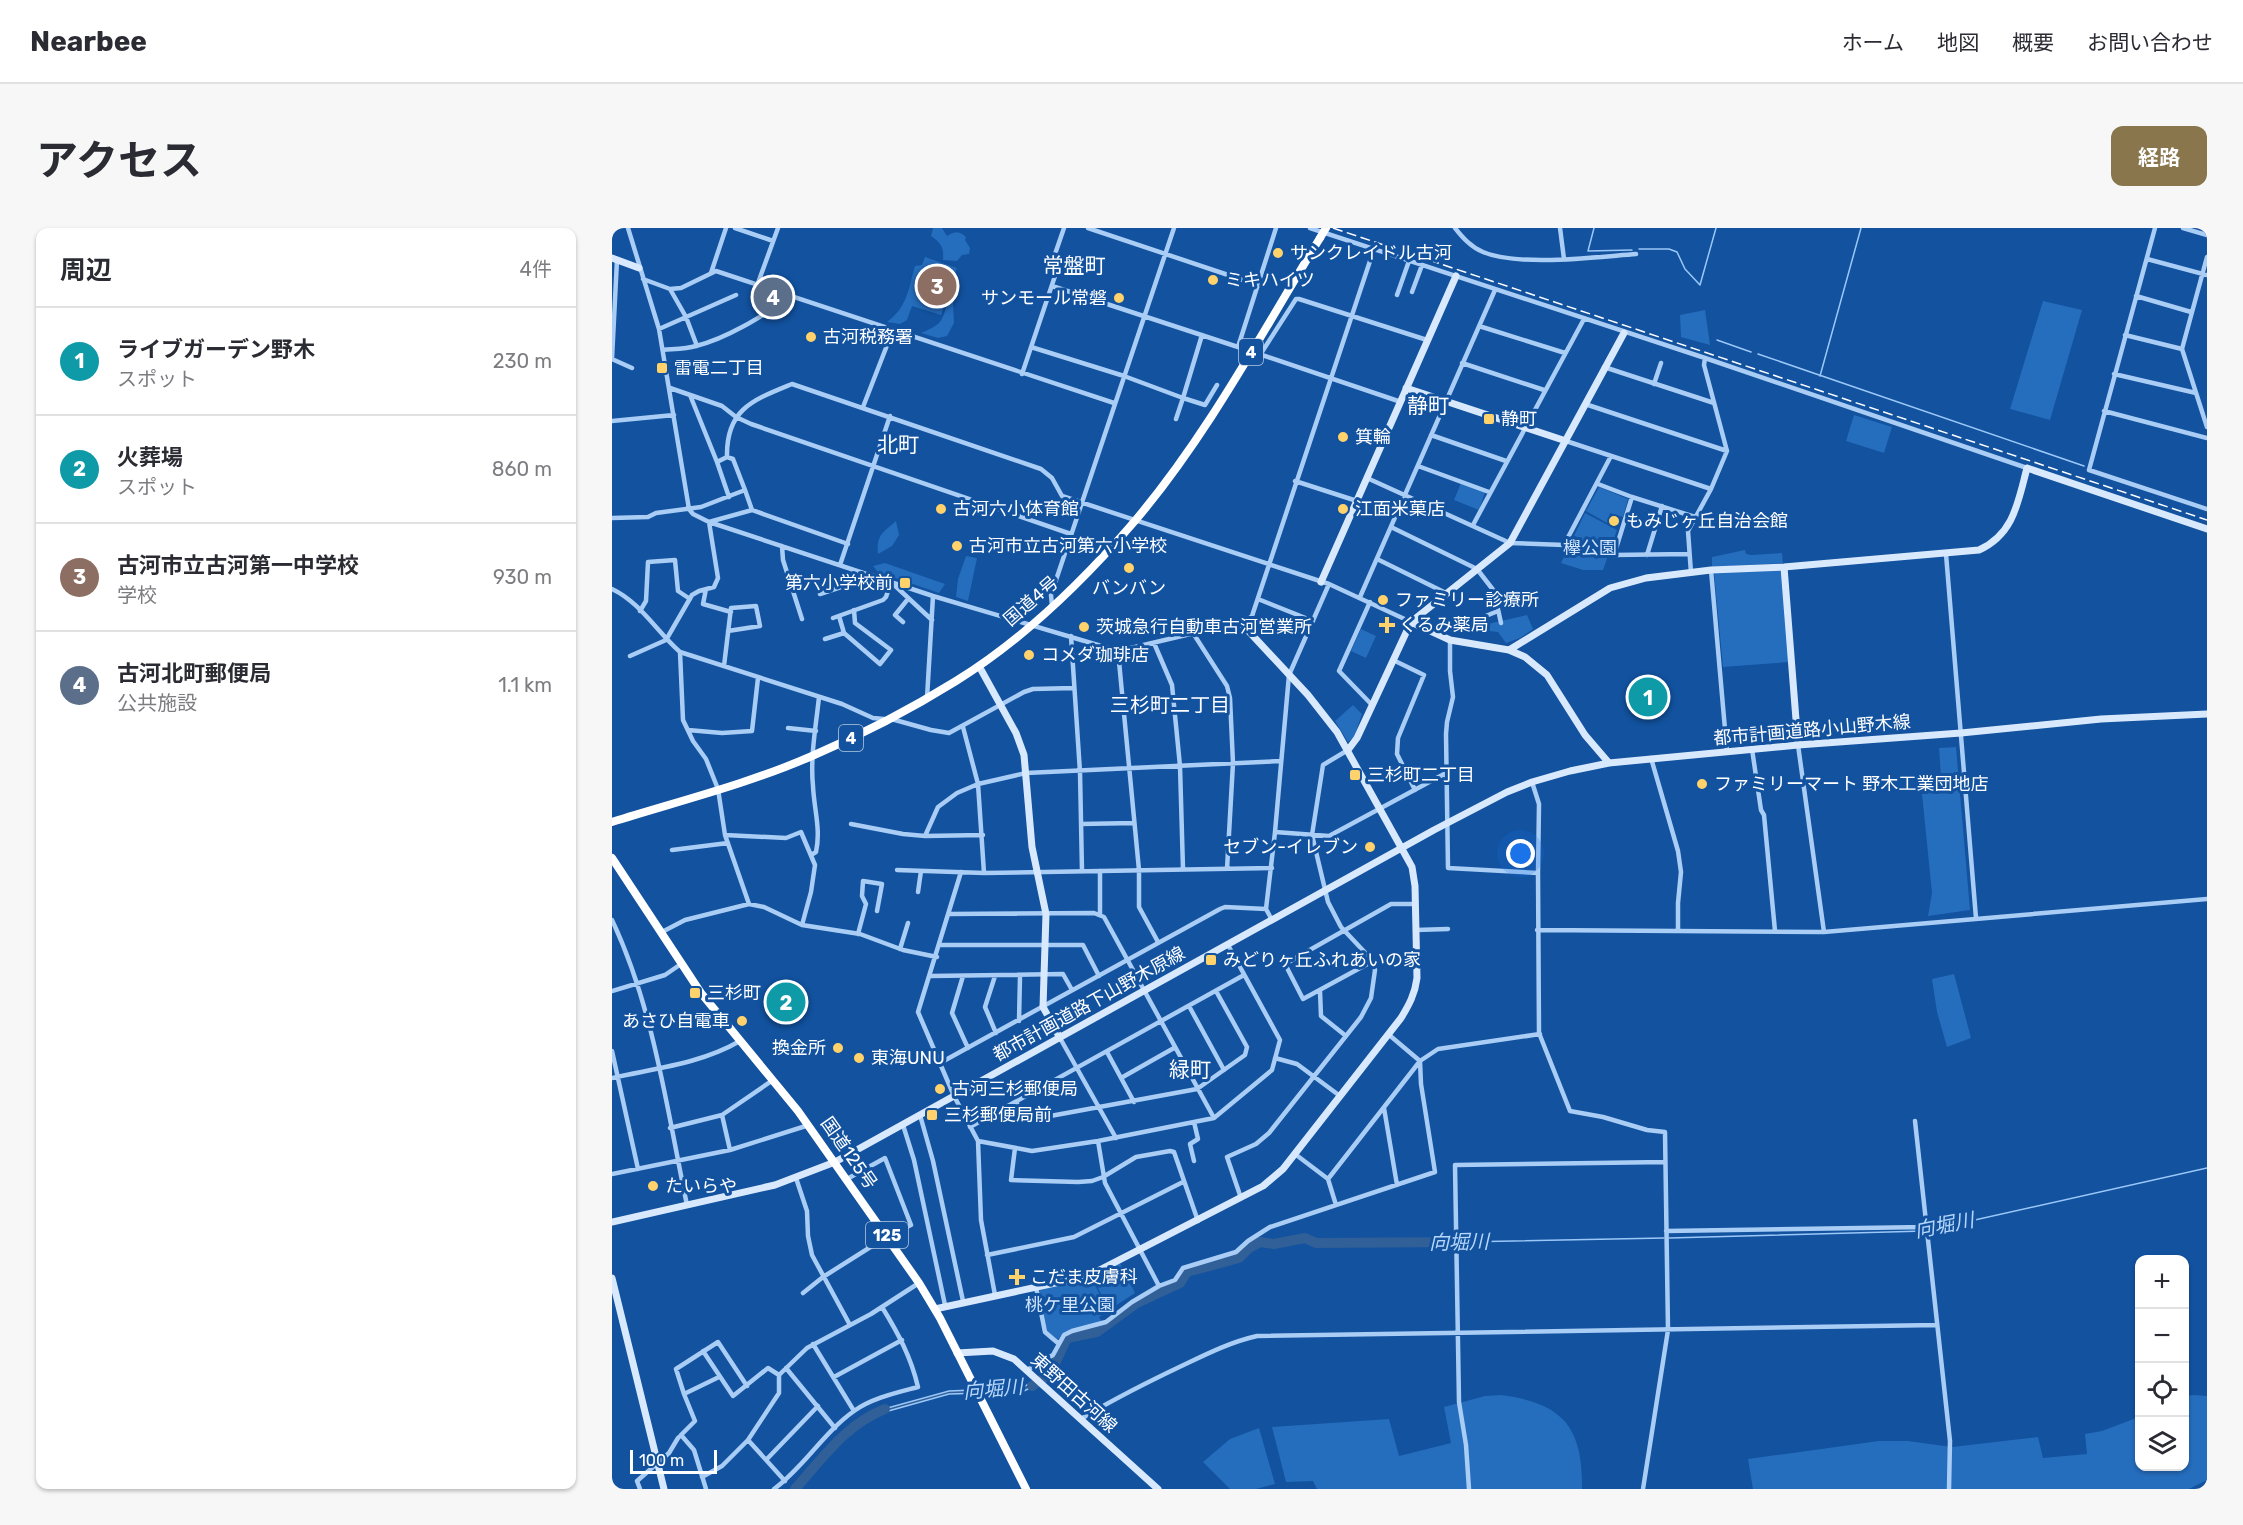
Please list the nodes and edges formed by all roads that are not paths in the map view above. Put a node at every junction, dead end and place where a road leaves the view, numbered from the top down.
1 (628, 228) edge
2 (726, 228) edge
3 (735, 228) edge
4 (778, 228) edge
5 (1064, 228) edge
6 (1088, 228) edge
7 (1174, 228) edge
8 (1276, 228) edge
9 (1310, 228) edge
10 (1326, 228) edge
11 (1455, 228) edge
12 (1560, 228) edge
13 (2155, 228) edge
14 (2183, 228) edge
15 (2207, 235) edge
16 (773, 242) junction
17 (1374, 249) junction
18 (1165, 254) junction
19 (1636, 254) dead end
20 (2207, 257) edge
21 (615, 259) edge
22 (1564, 259) junction
23 (2147, 259) junction
24 (1409, 261) junction
25 (1422, 265) junction
26 (639, 268) junction
27 (711, 273) junction
28 (2204, 274) edge
29 (1456, 276) junction
30 (643, 279) junction
31 (758, 284) junction
32 (1258, 285) junction
33 (1052, 286) junction
34 (670, 289) junction
35 (1495, 290) junction
36 (1412, 292) dead end
37 (736, 295) dead end
38 (1397, 295) dead end
39 (793, 296) junction
40 (2136, 296) junction
41 (2191, 312) junction
42 (1144, 315) junction
43 (1352, 316) junction
44 (686, 317) junction
45 (1584, 319) junction
46 (1479, 326) junction
47 (659, 329) junction
48 (893, 330) junction
49 (1624, 333) junction
50 (1202, 335) junction
51 (2125, 335) junction
52 (1427, 340) junction
53 (697, 346) junction
54 (1031, 346) junction
55 (2182, 349) junction
56 (663, 350) junction
57 (1565, 353) junction
58 (1705, 358) junction
59 (612, 359) edge
60 (1462, 363) junction
61 (1661, 363) dead end
62 (1604, 367) junction
63 (632, 368) dead end
64 (1022, 374) junction
65 (2114, 374) junction
66 (1124, 376) junction
67 (1330, 377) junction
68 (1654, 384) junction
69 (1216, 385) dead end
70 (670, 388) junction
71 (1406, 388) junction
72 (1544, 390) junction
73 (2196, 393) junction
74 (690, 395) junction
75 (1183, 398) junction
76 (1445, 401) junction
77 (1401, 402) junction
78 (1114, 403) junction
79 (1714, 403) junction
80 (1585, 404) junction
81 (863, 407) junction
82 (2104, 411) junction
83 (674, 415) junction
84 (890, 416) junction
85 (736, 417) junction
86 (1176, 419) dead end
87 (612, 421) edge
88 (1524, 427) junction
89 (2207, 427) edge
90 (1431, 435) junction
91 (2207, 438) edge
92 (1566, 441) junction
93 (1727, 451) junction
94 (1611, 456) junction
95 (727, 457) junction
96 (1506, 461) junction
97 (717, 462) junction
98 (874, 466) junction
99 (1418, 466) junction
100 (2027, 468) junction
101 (1367, 478) junction
102 (1295, 480) junction
103 (1598, 484) junction
104 (1711, 489) junction
105 (745, 490) junction
106 (1489, 492) junction
107 (1405, 495) junction
108 (729, 497) junction
109 (1632, 497) junction
110 (1357, 501) junction
111 (1082, 502) junction
112 (1662, 506) junction
113 (689, 509) junction
114 (2207, 509) edge
115 (752, 510) junction
116 (1695, 517) junction
117 (612, 518) edge
118 (1135, 521) junction
119 (709, 522) junction
120 (1473, 525) junction
121 (1391, 527) junction
122 (2207, 529) edge
123 (1071, 534) junction
124 (1510, 543) junction
125 (848, 544) junction
126 (782, 546) junction
127 (1689, 554) junction
128 (1946, 554) junction
129 (1647, 555) junction
130 (1377, 559) junction
131 (1268, 564) junction
132 (840, 565) junction
133 (1784, 567) junction
134 (1477, 569) junction
135 (1712, 570) junction
136 (1691, 573) junction
137 (874, 576) junction
138 (891, 582) junction
139 (1321, 582) junction
140 (1329, 584) junction
141 (612, 589) edge
142 (706, 589) junction
143 (1446, 593) junction
144 (820, 594) dead end
145 (933, 596) junction
146 (1360, 597) junction
147 (690, 599) junction
148 (908, 599) junction
149 (1258, 599) junction
150 (1370, 602) junction
151 (1052, 606) junction
152 (854, 610) junction
153 (640, 611) junction
154 (1498, 611) junction
155 (731, 612) junction
156 (839, 616) junction
157 (833, 618) dead end
158 (1481, 618) dead end
159 (802, 620) dead end
160 (932, 620) junction
161 (1313, 621) junction
162 (903, 622) dead end
163 (1411, 622) junction
164 (1032, 624) junction
165 (1242, 624) junction
166 (1501, 624) dead end
167 (728, 631) junction
168 (844, 633) junction
169 (1193, 633) junction
170 (1071, 636) junction
171 (825, 639) dead end
172 (666, 640) junction
173 (1450, 640) junction
174 (1154, 643) junction
175 (1509, 650) junction
176 (1118, 651) junction
177 (680, 652) junction
178 (630, 656) dead end
179 (1393, 660) junction
180 (724, 666) junction
181 (979, 666) junction
182 (1289, 675) junction
183 (758, 678) junction
184 (1074, 688) junction
185 (819, 697) junction
186 (927, 698) junction
187 (1001, 704) junction
188 (1372, 705) junction
189 (2207, 714) edge
190 (888, 719) junction
191 (963, 727) junction
192 (788, 728) dead end
193 (688, 730) junction
194 (816, 731) junction
195 (1961, 733) junction
196 (1798, 745) junction
197 (1752, 749) junction
198 (1348, 750) junction
199 (1727, 752) junction
200 (812, 756) junction
201 (1651, 758) junction
202 (1281, 760) junction
203 (1233, 763) junction
204 (1609, 763) junction
205 (1180, 766) junction
206 (1128, 769) junction
207 (1080, 772) junction
208 (1026, 773) junction
209 (1446, 773) junction
210 (1532, 782) junction
211 (978, 784) junction
212 (718, 789) junction
213 (1414, 790) junction
214 (1380, 808) junction
215 (612, 822) edge
216 (1134, 823) junction
217 (1448, 823) junction
218 (851, 824) dead end
219 (1081, 824) junction
220 (1434, 830) joint
221 (1275, 832) junction
222 (983, 835) junction
223 (1312, 835) junction
224 (725, 836) junction
225 (925, 836) junction
226 (728, 843) junction
227 (1402, 848) junction
228 (672, 850) dead end
229 (811, 855) junction
230 (613, 860) edge
231 (1227, 868) junction
232 (1272, 868) junction
233 (1183, 869) junction
234 (897, 870) dead end
235 (1139, 870) junction
236 (921, 871) junction
237 (1082, 871) junction
238 (1100, 871) junction
239 (961, 872) junction
240 (1038, 872) junction
241 (984, 873) junction
242 (1538, 873) junction
243 (1324, 891) junction
244 (918, 892) dead end
245 (2207, 899) edge
246 (1416, 903) junction
247 (749, 904) junction
248 (1266, 909) junction
249 (877, 911) dead end
250 (949, 914) junction
251 (1046, 914) junction
252 (1100, 914) junction
253 (1976, 918) junction
254 (612, 920) edge
255 (1272, 920) junction
256 (908, 923) dead end
257 (802, 925) junction
258 (1448, 929) dead end
259 (1344, 930) junction
260 (1416, 930) junction
261 (1538, 930) junction
262 (1678, 931) junction
263 (1775, 931) junction
264 (1824, 932) junction
265 (661, 933) junction
266 (858, 934) junction
267 (1158, 942) junction
268 (940, 945) junction
269 (1044, 945) junction
270 (1228, 945) junction
271 (900, 948) junction
272 (937, 957) junction
273 (1126, 960) junction
274 (1373, 961) junction
275 (681, 964) junction
276 (1044, 975) junction
277 (1244, 975) junction
278 (931, 976) junction
279 (963, 976) junction
280 (995, 976) junction
281 (1020, 976) junction
282 (1099, 976) junction
283 (637, 984) junction
284 (1072, 990) junction
285 (1216, 990) junction
286 (612, 991) edge
287 (1143, 991) junction
288 (1320, 991) junction
289 (1189, 1006) junction
290 (1043, 1007) junction
291 (1018, 1021) junction
292 (1160, 1022) junction
293 (996, 1033) junction
294 (1388, 1034) junction
295 (1539, 1034) junction
296 (1346, 1036) junction
297 (1060, 1038) junction
298 (740, 1041) junction
299 (968, 1048) junction
300 (1174, 1048) junction
301 (612, 1051) edge
302 (1107, 1052) junction
303 (1275, 1058) junction
304 (1420, 1061) junction
305 (940, 1063) junction
306 (1077, 1068) junction
307 (658, 1069) junction
308 (1224, 1070) junction
309 (1314, 1076) junction
310 (615, 1077) edge
311 (1121, 1078) junction
312 (773, 1080) junction
313 (1197, 1089) junction
314 (954, 1096) junction
315 (1340, 1096) junction
316 (1016, 1102) junction
317 (1134, 1102) junction
318 (1100, 1108) junction
319 (1384, 1108) junction
320 (920, 1115) junction
321 (722, 1116) junction
322 (1215, 1118) junction
323 (1915, 1121) dead end
324 (1194, 1122) junction
325 (809, 1125) junction
326 (903, 1125) junction
327 (970, 1127) junction
328 (670, 1128) junction
329 (1116, 1138) junction
330 (978, 1141) junction
331 (1098, 1141) junction
332 (1015, 1148) junction
333 (730, 1150) junction
334 (1295, 1154) junction
335 (678, 1161) junction
336 (1194, 1161) dead end
337 (835, 1162) junction
338 (1665, 1162) junction
339 (638, 1169) junction
340 (612, 1174) edge
341 (1103, 1177) junction
342 (796, 1178) junction
343 (847, 1179) junction
344 (1328, 1179) junction
345 (1184, 1182) junction
346 (1397, 1185) junction
347 (1241, 1198) junction
348 (687, 1205) junction
349 (1336, 1205) junction
350 (1121, 1213) junction
351 (1198, 1221) junction
352 (612, 1222) edge
353 (1926, 1227) junction
354 (1666, 1231) junction
355 (888, 1236) junction
356 (1141, 1250) junction
357 (987, 1255) junction
358 (823, 1277) junction
359 (612, 1278) edge
360 (919, 1284) junction
361 (1159, 1286) junction
362 (1036, 1287) junction
363 (803, 1293) dead end
364 (995, 1295) junction
365 (963, 1301) junction
366 (945, 1305) junction
367 (882, 1307) junction
368 (935, 1309) junction
369 (850, 1325) junction
370 (1937, 1325) junction
371 (1668, 1330) junction
372 (1458, 1333) junction
373 (902, 1340) junction
374 (813, 1344) junction
375 (1059, 1344) junction
376 (703, 1352) junction
377 (957, 1353) junction
378 (786, 1368) junction
379 (1029, 1372) junction
380 (779, 1374) junction
381 (719, 1377) junction
382 (834, 1377) junction
383 (747, 1386) junction
384 (684, 1394) junction
385 (818, 1406) junction
386 (854, 1411) junction
387 (1081, 1419) junction
388 (835, 1428) junction
389 (681, 1436) junction
390 (748, 1440) junction
391 (766, 1460) junction
392 (657, 1465) junction
393 (702, 1477) junction
394 (785, 1481) junction
395 (1150, 1486) edge
396 (640, 1489) edge
397 (664, 1489) edge
398 (706, 1489) edge
399 (774, 1489) edge
400 (1026, 1489) edge
401 (1158, 1489) edge
402 (1468, 1489) edge
403 (1643, 1489) edge
404 (1949, 1489) edge

1 - 26 street
2 - 27 street
3 - 16 street
4 - 16 street
5 - 33 street
6 - 18 street
7 - 18 street
8 - 32 street
9 - 17 street
10 - 118 highway, 国道4号 / 4, bridge
11 - 22 street
12 - 22 street
13 - 23 street
14 - 15 street
16 - 31 street
17 - 24 street
17 - 43 street
18 - 32 street
18 - 42 street
19 - 22 street
20 - 28 street
21 - 26 street
21 - 59 street
23 - 28 street
23 - 40 street
24 - 25 street
24 - 38 street
25 - 29 street
25 - 36 street
26 - 30 street
27 - 31 street
27 - 34 street
28 - 41 street
29 - 35 street
29 - 52 street
30 - 34 street
30 - 47 street
31 - 39 street
32 - 50 street
33 - 42 street
33 - 54 street
34 - 44 street
35 - 45 street
35 - 46 street
37 - 44 street
39 - 48 street
39 - 53 street
40 - 41 street
40 - 51 street
41 - 55 street
42 - 50 street
42 - 66 street
43 - 52 street
43 - 67 street
43 - 67 street
44 - 47 street
44 - 53 street
45 - 49 street
45 - 57 street
46 - 57 street
46 - 60 street
47 - 56 street
48 - 64 street
48 - 81 street
49 - 58 street
49 - 62 street
50 - 75 street
51 - 55 street
51 - 65 street
52 - 71 street
53 - 56 street
54 - 64 street
54 - 66 street
55 - 73 street
56 - 70 street
57 - 72 street
58 - 79 street
58 - 100 street
59 - 63 street
60 - 72 street
60 - 76 street
61 - 68 street
62 - 68 street
62 - 80 street
64 - 78 street
65 - 73 street
65 - 82 street
66 - 75 street
66 - 78 street
67 - 77 street
67 - 102 street
68 - 79 street
69 - 75 street
70 - 74 street
70 - 83 street
71 - 76 street
71 - 77 street
72 - 88 street
73 - 89 street
74 - 85 street
74 - 97 street
75 - 86 street
76 - 88 street
76 - 90 street
77 - 101 street
78 - 111 street
79 - 93 street
80 - 92 street
80 - 93 street
81 - 84 street
81 - 85 street
82 - 91 street
82 - 114 street
83 - 87 street
83 - 113 street
84 - 98 street
84 - 111 street
85 - 95 street
85 - 98 street
88 - 92 street
88 - 96 street
90 - 96 street
90 - 99 street
92 - 94 street
92 - 124 street
93 - 104 street
94 - 103 street
94 - 104 street
95 - 97 street
95 - 105 street
96 - 106 street
97 - 108 street
98 - 123 street
98 - 125 street
99 - 106 street
99 - 107 street
100 - 122 street
100 - 128 street
101 - 107 street
101 - 110 street
102 - 110 street
102 - 131 street
103 - 109 street
103 - 124 street
104 - 116 street
105 - 108 street
105 - 115 street
106 - 120 street
107 - 120 street
107 - 121 street
108 - 113 street
109 - 112 street
109 - 129 street
110 - 139 street
111 - 118 street
111 - 123 street
112 - 116 street
112 - 129 street
113 - 117 street
113 - 119 street
115 - 119 street
115 - 125 street
116 - 127 street
118 - 131 street
118 - 151 highway, 国道4号 / 4
119 - 126 street
119 - 142 street
120 - 124 street
121 - 130 street
121 - 134 street
123 - 151 street
124 - 134 street
125 - 132 street
126 - 132 street
126 - 159 street
127 - 129 street
127 - 136 street
128 - 133 street
128 - 195 street
130 - 143 street
130 - 146 street
131 - 139 street
131 - 149 street
132 - 137 street
133 - 135 street
133 - 196 street
134 - 143 street
134 - 154 street
135 - 136 street
135 - 199 street
136 - 175 street
137 - 138 street
137 - 144 street
138 - 145 street
138 - 148 street
138 - 152 street
139 - 140 street
140 - 146 street
140 - 161 street
141 - 153 street
142 - 147 street
142 - 155 street
143 - 163 street
145 - 160 street
145 - 164 street
146 - 150 street
147 - 153 street
147 - 172 street
148 - 160 street
148 - 162 street
149 - 161 street
149 - 165 street
150 - 163 street
150 - 188 street
151 - 164 highway, 国道4号 / 4
152 - 156 street
152 - 168 street
153 - 172 street
154 - 158 street
154 - 166 street
155 - 167 street
155 - 167 street
156 - 157 street
156 - 168 street
160 - 186 street
161 - 182 street
163 - 173 street
163 - 179 street
164 - 170 street
164 - 181 highway, 国道4号 / 4
165 - 169 street
165 - 182 street
167 - 180 street
168 - 171 street
169 - 174 street
169 - 203 street
170 - 176 street
170 - 184 street
172 - 177 street
172 - 178 street
173 - 175 street
173 - 209 street
174 - 176 street
174 - 205 street
175 - 204 street
176 - 206 street
177 - 180 street
177 - 193 street
179 - 188 street
179 - 213 street
180 - 183 street
181 - 186 highway, 国道4号 / 4
181 - 187 street
182 - 198 street
182 - 202 street
183 - 185 street
183 - 193 street
184 - 187 street
184 - 207 street
185 - 190 street
185 - 194 street
186 - 190 highway, 国道4号 / 4
187 - 191 street
187 - 208 street
188 - 198 street
189 - 195 street, 都市計画道路小山野木線
190 - 191 street
190 - 200 highway, 国道4号 / 4
191 - 211 street
192 - 194 street
193 - 212 street
194 - 200 street
195 - 196 street, 都市計画道路小山野木線
195 - 253 street
196 - 197 street, 都市計画道路小山野木線
196 - 264 street
197 - 199 street, 都市計画道路小山野木線
197 - 263 street
198 - 214 street
198 - 223 street
199 - 201 street, 都市計画道路小山野木線
200 - 212 highway, 国道4号 / 4
200 - 229 street
201 - 204 street, 都市計画道路小山野木線
201 - 262 street
202 - 203 street
202 - 221 street
203 - 205 street
203 - 231 street
204 - 210 street, 都市計画道路小山野木線
205 - 206 street
205 - 233 street
206 - 207 street
206 - 216 street
207 - 208 street
207 - 219 street
208 - 211 street
208 - 240 street
209 - 213 street
209 - 217 street
210 - 217 street, 都市計画道路小山野木線
210 - 242 street
211 - 222 street
211 - 225 street
212 - 215 highway, 国道4号 / 4
212 - 224 street
213 - 214 street
214 - 223 street
214 - 227 street
216 - 219 street
216 - 235 street
217 - 220 street, 都市計画道路小山野木線
217 - 242 street
218 - 225 street
219 - 237 street
220 - 227 street, 都市計画道路下山野木原線
221 - 223 street
221 - 232 street
222 - 225 street
222 - 241 street
223 - 243 street
224 - 226 street
224 - 229 street
226 - 228 street
226 - 247 street
227 - 243 street, 都市計画道路下山野木原線
227 - 246 street
229 - 257 street
230 - 265 highway, 国道125号 / 125
231 - 232 street
231 - 233 street
232 - 248 street
233 - 235 street
234 - 236 street
235 - 238 street
235 - 267 street
236 - 239 street
236 - 244 street
237 - 238 street
237 - 240 street
238 - 252 street
239 - 241 street
239 - 250 street
240 - 241 street
240 - 251 street
242 - 261 street
243 - 255 street, 都市計画道路下山野木原線
243 - 259 street
245 - 253 street
246 - 259 street
246 - 260 street
247 - 257 street
247 - 265 street
248 - 255 street
248 - 267 street
249 - 266 street
250 - 251 street
250 - 268 street
251 - 252 street
251 - 269 street
252 - 273 street
253 - 264 street
254 - 283 street
255 - 270 street, 都市計画道路下山野木原線
256 - 271 street
257 - 266 street
258 - 260 street
259 - 274 street
259 - 288 street
260 - 294 street
261 - 262 street
261 - 295 street
262 - 263 street
263 - 264 street
265 - 275 highway, 国道125号 / 125
266 - 271 street
267 - 273 street
268 - 269 street
268 - 272 street
269 - 276 street
269 - 282 street
270 - 277 street
270 - 287 street, 都市計画道路下山野木原線
271 - 272 street
272 - 278 street
273 - 282 street
273 - 287 street
274 - 288 street
274 - 296 street
275 - 283 street
275 - 298 highway, 国道125号 / 125
276 - 281 street
276 - 284 street
276 - 290 street
277 - 285 street
277 - 303 street
278 - 279 street
278 - 305 street
279 - 280 street
279 - 299 street
280 - 281 street
280 - 293 street
281 - 291 street
282 - 284 street
283 - 286 street
283 - 307 street
284 - 290 street
285 - 289 street
285 - 308 street
287 - 292 street
287 - 297 street, 都市計画道路下山野木原線
288 - 296 street
289 - 292 street
289 - 308 street
290 - 291 street
290 - 297 street
291 - 293 street
292 - 300 street
292 - 302 street
293 - 299 street
294 - 304 street
294 - 315 street
295 - 304 street
295 - 338 street
296 - 309 street
297 - 306 street
297 - 314 street, 都市計画道路下山野木原線
298 - 307 street
298 - 312 highway, 国道125号 / 125
299 - 305 street
300 - 311 street
300 - 313 street
301 - 310 street
302 - 306 street
302 - 311 street
303 - 309 street
303 - 322 street
304 - 319 street
304 - 346 street
305 - 314 street
306 - 316 street
306 - 318 street
307 - 310 street
307 - 328 street
308 - 313 street
309 - 315 street
309 - 347 street
310 - 339 street
311 - 317 street
312 - 321 street
312 - 325 highway, 国道125号 / 125
313 - 317 street
313 - 322 street
314 - 320 street, 都市計画道路下山野木原線
314 - 327 street
315 - 334 street
316 - 318 street
316 - 327 street
317 - 318 street
318 - 329 street
319 - 344 street
319 - 346 street
320 - 326 street, 都市計画道路下山野木原線
320 - 365 street
321 - 328 street
321 - 333 street
322 - 324 street
323 - 353 street
324 - 329 street
324 - 336 street
325 - 333 street
325 - 337 highway, 国道125号 / 125
326 - 337 street, 都市計画道路下山野木原線
326 - 366 street
327 - 330 street
328 - 335 street
329 - 331 street
330 - 332 street
330 - 357 street
331 - 332 street
331 - 341 street
332 - 341 street
333 - 335 street
334 - 344 street
334 - 347 street
335 - 339 street
335 - 348 street
337 - 342 street, 都市計画道路下山野木原線
337 - 343 highway, 国道125号 / 125
338 - 354 street
338 - 372 street
339 - 340 street
341 - 345 street
341 - 350 street
342 - 348 street, 都市計画道路下山野木原線
342 - 358 street
343 - 355 highway, 国道125号 / 125
343 - 355 street
344 - 349 street
345 - 350 street
345 - 351 street
346 - 349 street
347 - 351 street
348 - 352 street, 都市計画道路下山野木原線
349 - 361 street
350 - 356 street
350 - 357 street
351 - 356 street
353 - 354 street
353 - 370 street
354 - 371 street
355 - 358 street
355 - 360 highway, 国道125号 / 125
356 - 361 street
356 - 362 street
357 - 364 street
358 - 363 street
358 - 369 street
359 - 392 street
360 - 367 street
360 - 368 highway, 国道125号 / 125
361 - 375 street
362 - 364 street
362 - 375 street
364 - 365 street
365 - 366 street
366 - 368 street
367 - 369 street
367 - 373 street
368 - 377 highway, 国道125号 / 125
369 - 374 street
370 - 371 street
370 - 404 street
371 - 372 street
371 - 403 street
372 - 387 street
372 - 402 street
373 - 382 street
373 - 386 street
374 - 378 street
374 - 382 street
375 - 379 street
376 - 381 street
376 - 383 street
376 - 384 street
377 - 379 street, 東野田古河線
377 - 400 highway, 国道125号 / 125
378 - 380 street
378 - 385 street
379 - 387 street, 東野田古河線
380 - 383 street
380 - 390 street
381 - 383 street
381 - 384 street
382 - 386 street
384 - 389 street
385 - 388 street
385 - 391 street
386 - 388 street
387 - 395 street, 東野田古河線
388 - 394 street
389 - 392 street
389 - 393 street
390 - 391 street
390 - 393 street
391 - 394 street
392 - 396 street
392 - 397 street
393 - 398 street
394 - 399 street
395 - 401 street, 東野田古河線

